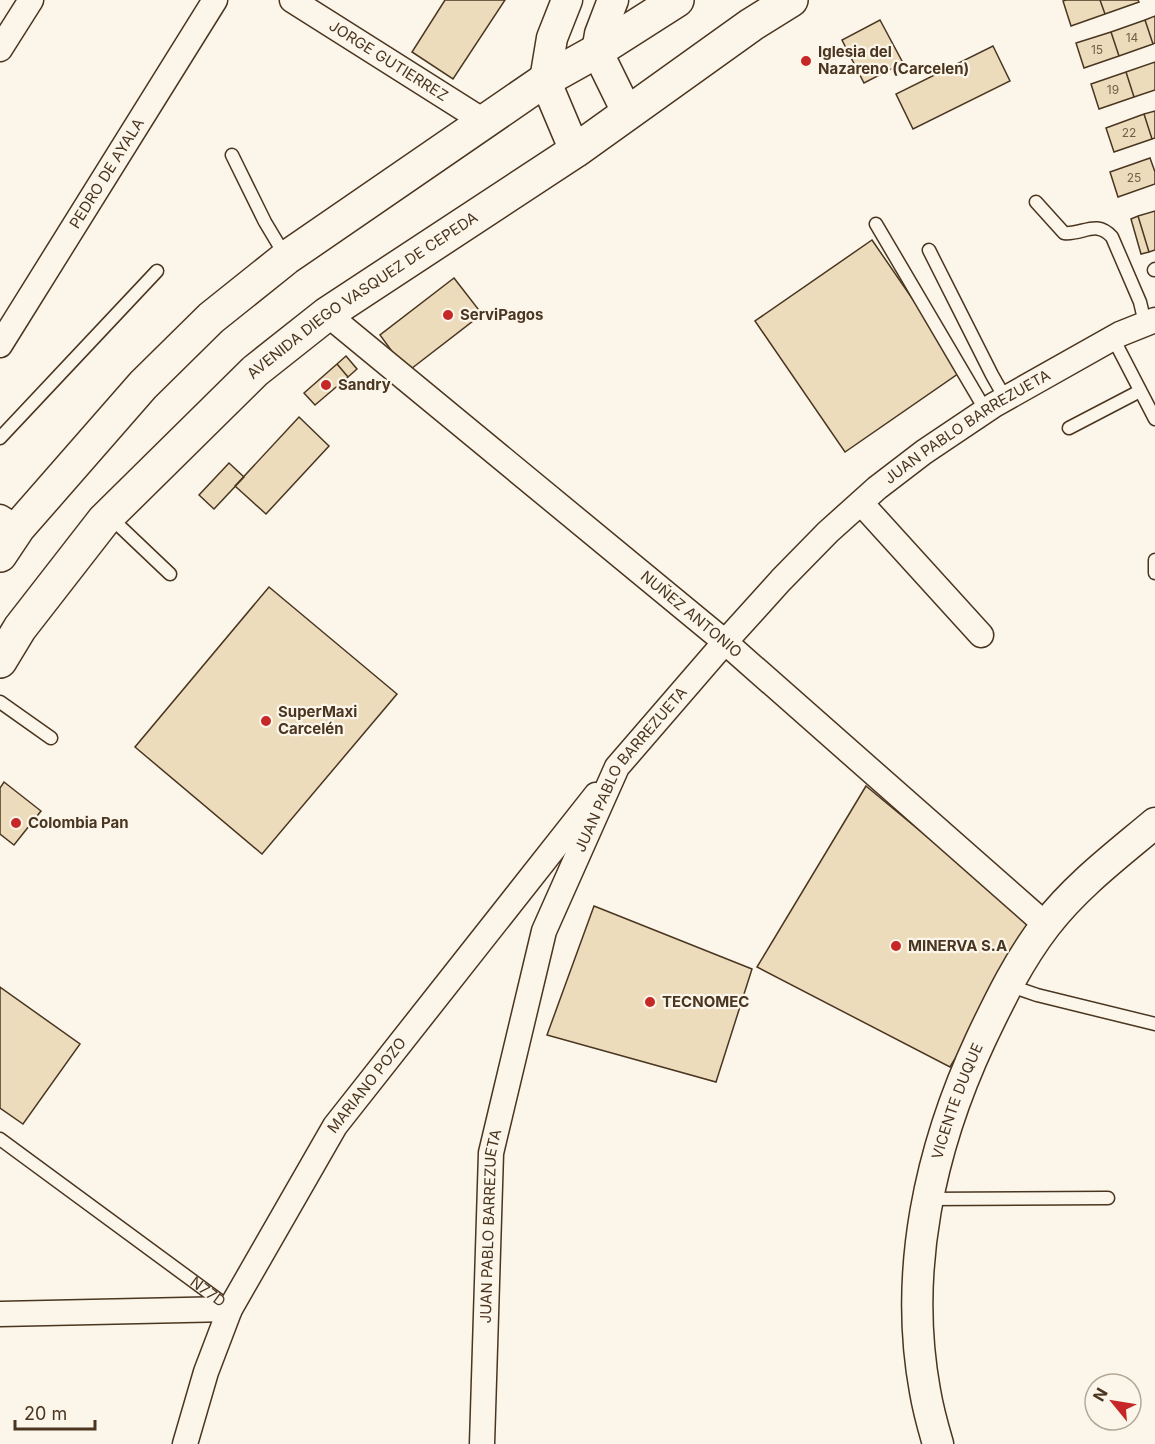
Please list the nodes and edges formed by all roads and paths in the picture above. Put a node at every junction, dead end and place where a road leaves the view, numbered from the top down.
1 (32, 0) edge
2 (215, 0) edge
3 (292, 0) edge
4 (567, 0) edge
5 (613, 0) edge
6 (677, 0) edge
7 (791, 0) edge
8 (0, 49) edge
9 (597, 51) junction
10 (545, 80) junction
11 (628, 114) junction
12 (485, 122) junction
13 (575, 151) junction
14 (232, 155) dead end
15 (1036, 202) dead end
16 (876, 224) dead end
17 (929, 250) dead end
18 (286, 258) junction
19 (157, 271) dead end
20 (327, 314) junction
21 (1150, 321) edge
22 (1113, 338) junction
23 (0, 345) edge
24 (1140, 391) junction
25 (996, 405) junction
26 (1155, 419) edge
27 (1069, 428) dead end
28 (0, 438) edge
29 (861, 503) junction
30 (109, 516) junction
31 (9, 523) edge
32 (0, 555) edge
33 (1155, 560) edge
34 (1155, 573) edge
35 (170, 574) dead end
36 (981, 635) dead end
37 (725, 642) junction
38 (0, 661) edge
39 (0, 702) edge
40 (51, 738) dead end
41 (617, 767) junction
42 (1155, 823) edge
43 (1046, 925) junction
44 (1006, 985) junction
45 (1155, 1024) edge
46 (0, 1139) edge
47 (1108, 1198) dead end
48 (926, 1199) junction
49 (230, 1309) junction
50 (0, 1314) edge
51 (185, 1444) edge
52 (482, 1444) edge
53 (938, 1444) edge

1 - 8 street
2 - 23 street, PEDRO DE AYALA
3 - 12 street, JORGE GUTIERREZ
4 - 10 street
5 - 9 street
6 - 9 main road
7 - 11 main road, AVENIDA DIEGO VASQUEZ DE CEPEDA
9 - 10 main road
9 - 11 street
10 - 12 main road
10 - 13 street
11 - 13 main road, AVENIDA DIEGO VASQUEZ DE CEPEDA
12 - 18 main road
13 - 20 main road, AVENIDA DIEGO VASQUEZ DE CEPEDA
14 - 18 lane
15 - 21 lane
16 - 25 lane
17 - 25 lane
18 - 31 main road
19 - 28 lane
20 - 30 main road, AVENIDA DIEGO VASQUEZ DE CEPEDA
20 - 37 street, NUÑEZ ANTONIO
21 - 22 street, JUAN PABLO BARREZUETA
22 - 24 lane
22 - 25 street, JUAN PABLO BARREZUETA
24 - 26 lane
24 - 27 lane
25 - 29 street, JUAN PABLO BARREZUETA
29 - 36 street
29 - 37 street, JUAN PABLO BARREZUETA
30 - 35 lane
30 - 38 main road, AVENIDA DIEGO VASQUEZ DE CEPEDA
31 - 32 main road
33 - 34 lane
37 - 41 street, JUAN PABLO BARREZUETA
37 - 43 street, NUÑEZ ANTONIO
39 - 40 lane
41 - 49 street, MARIANO POZO
41 - 52 street, JUAN PABLO BARREZUETA
42 - 43 street, VICENTE DUQUE
43 - 44 street, VICENTE DUQUE
44 - 45 lane
44 - 48 street, VICENTE DUQUE
46 - 49 lane, N77D
47 - 48 lane
48 - 53 street, VICENTE DUQUE
49 - 50 street, N77D
49 - 51 street, MARIANO POZO

